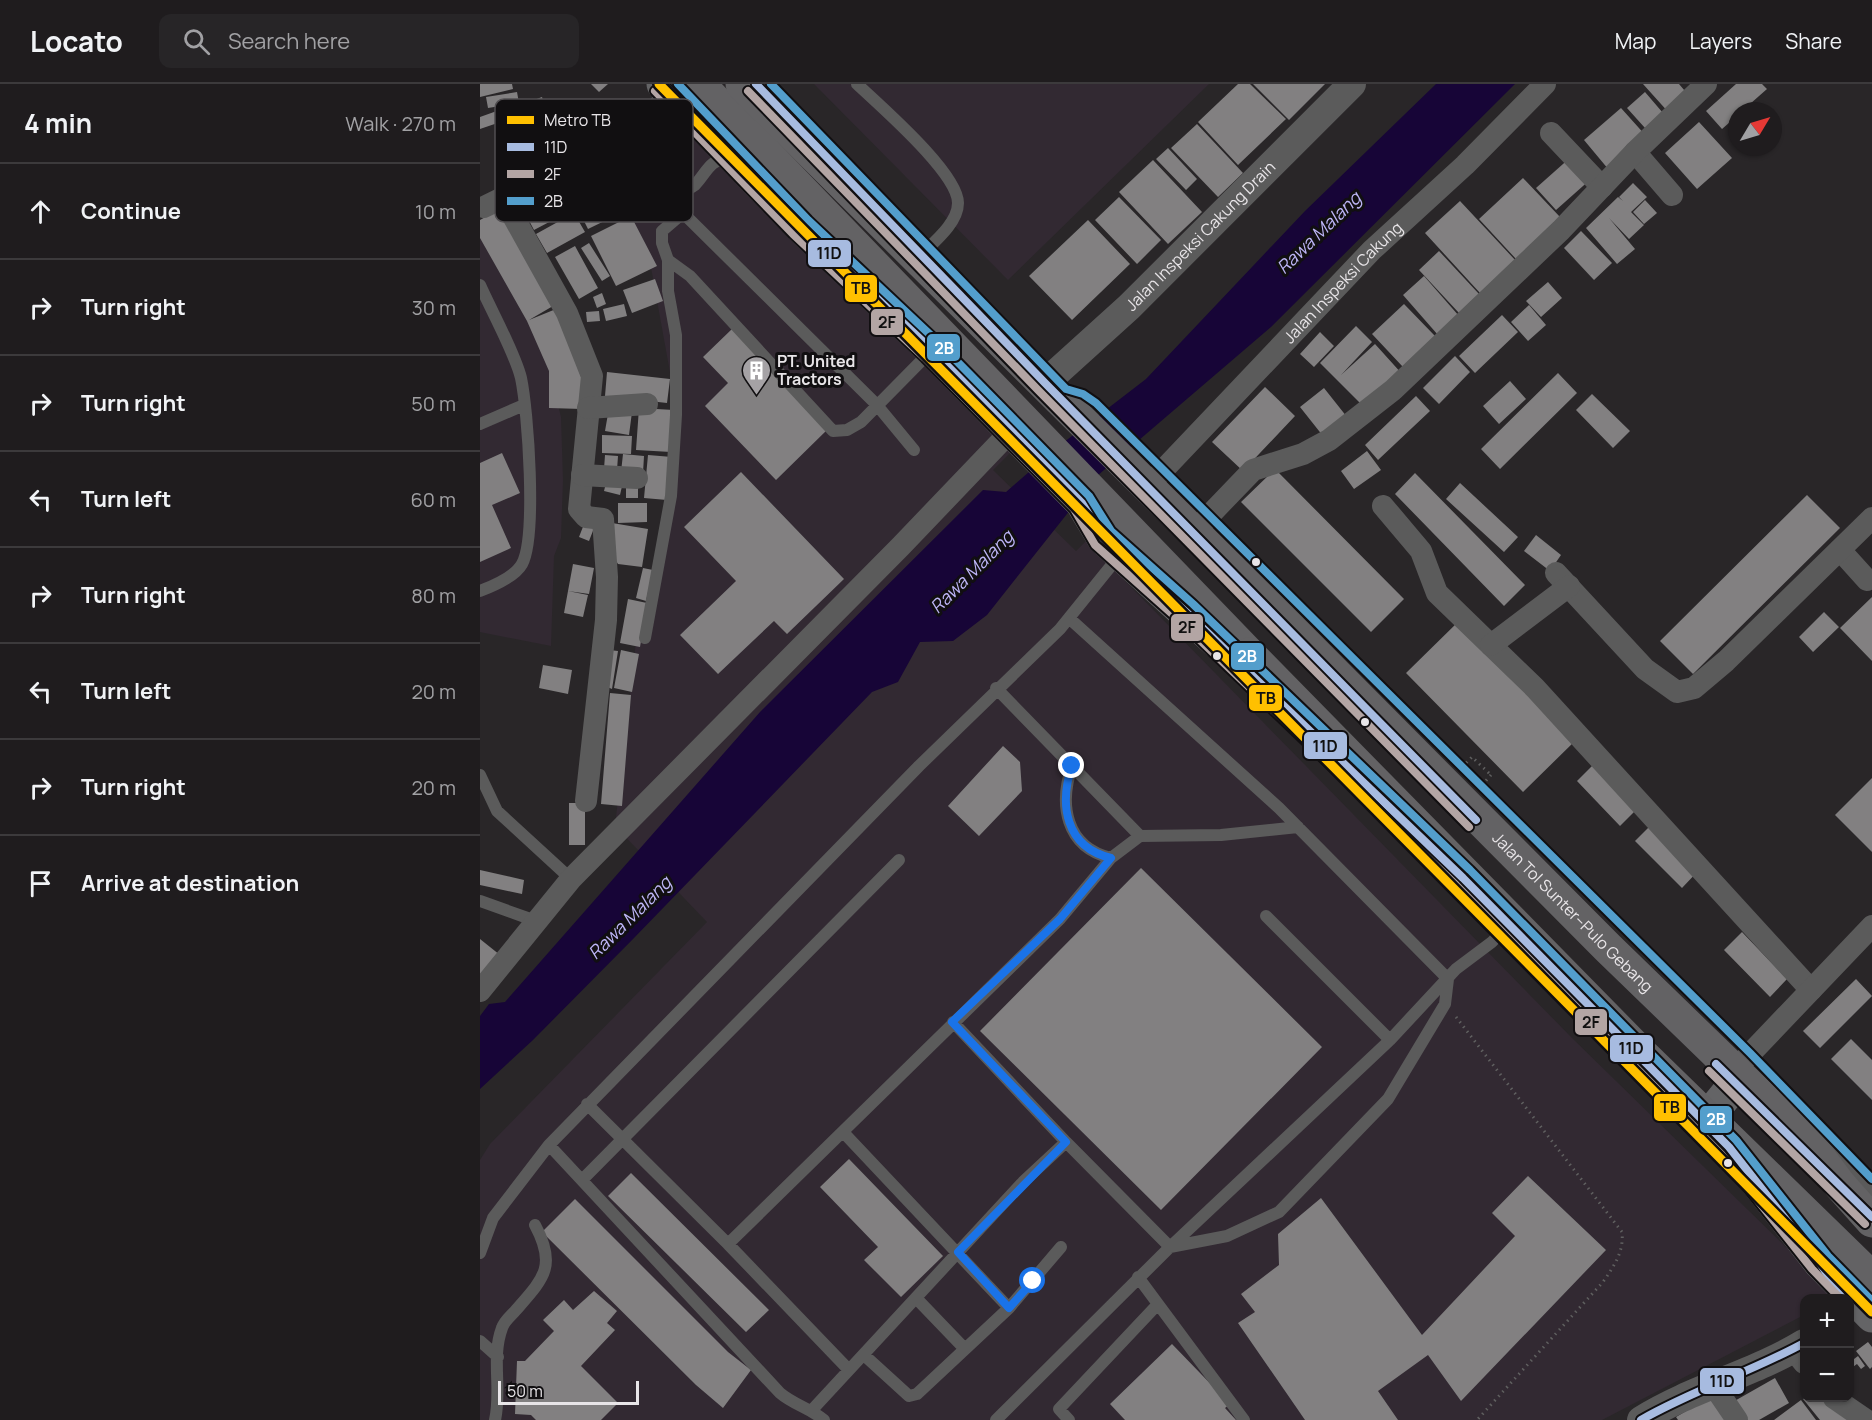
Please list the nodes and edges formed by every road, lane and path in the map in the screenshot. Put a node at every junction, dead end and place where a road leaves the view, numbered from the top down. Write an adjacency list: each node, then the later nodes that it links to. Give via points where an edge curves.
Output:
1 (742, 84): 75 (highway, Jalan Tol Sunter–Pulo Gebang, bridge, via 1608,948)
2 (756, 84): 21 (highway)
3 (857, 84): 21 (lane, via 933,159 954,187 958,204 949,226)
4 (1352, 84): 25 (street, Jalan Inspeksi Cakung Drain, via 1129,307)
5 (1545, 84): 33 (street, Jalan Inspeksi Cakung)
6 (1706, 84): 13 (street)
7 (678, 87): 8 (street); 9 (highway)
8 (667, 99)
9 (690, 99)
10 (693, 102): 46 (highway)
11 (693, 109): 14 (highway)
12 (1551, 133): 16 (street)
13 (1635, 152): 16 (street); 17 (street)
14 (725, 157): 15 (lane, via 703,172); 24 (highway, via 801,227)
15 (693, 186)
16 (1602, 187): 38 (street, via 1393,390 1329,440 1303,454 1253,470)
17 (1672, 195)
18 (507, 222): 29 (street, via 567,313 592,376)
19 (672, 222): 22 (lane, via 662,231)
20 (692, 222): 27 (lane)
21 (921, 255): 25 (highway)
22 (668, 260): 27 (lane, via 690,276 833,431 848,430); 44 (lane, via 668,291 676,335 676,415 671,496)
23 (480, 285): 28 (lane, via 520,376)
24 (926, 355): 27 (lane); 31 (highway)
25 (1068, 402): 33 (highway, bridge)
26 (647, 404): 29 (street)
27 (876, 404): 32 (lane)
28 (524, 405): 30 (lane); 42 (lane, via 530,540 521,566)
29 (588, 408): 34 (street)
30 (480, 424)
31 (1019, 440): 39 (highway, via 1082,503); 57 (street, via 969,475)
32 (914, 450)
33 (1142, 472): 38 (street); 69 (highway)
34 (582, 475): 35 (street); 52 (street, via 579,509 586,517 603,519 607,577 606,620)
35 (637, 478)
36 (1383, 506): 45 (street, via 1421,550 1437,593)
37 (1872, 518): 40 (street)
38 (1202, 523): 69 (street)
39 (1112, 546): 43 (lane); 61 (highway, via 1212,637)
40 (1840, 550): 41 (street); 45 (street, via 1694,688 1677,692 1645,669 1562,580)
41 (1867, 580)
42 (480, 591)
43 (1070, 619): 47 (lane); 53 (lane)
44 (645, 638)
45 (1491, 645): 64 (street, via 1620,778)
46 (1249, 654): 87 (highway, bridge, via 1394,778 1684,1076); 90 (highway, bridge, via 1659,1071)
47 (996, 688): 49 (lane); 70 (lane)
48 (1472, 757): 51 (path)
49 (1072, 766): 54 (lane); 55 (lane, via 1065,788 1065,817 1083,843 1096,854)
50 (480, 775): 57 (lane, via 497,811)
51 (1491, 775)
52 (586, 801)
53 (1298, 827): 54 (lane, via 1221,835); 63 (lane)
54 (1140, 836): 55 (lane)
55 (1111, 858): 67 (lane, via 1060,919)
56 (899, 860): 73 (lane)
57 (571, 879): 60 (street)
58 (480, 900): 60 (lane)
59 (1266, 916): 68 (lane)
60 (536, 921): 65 (street)
61 (1508, 926): 63 (lane); 71 (highway)
62 (1870, 933): 64 (street)
63 (1448, 979): 66 (lane); 68 (lane)
64 (1811, 990): 69 (street)
65 (480, 991)
66 (1445, 1004): 84 (lane, via 1388,1099 1279,1212 1227,1236); 112 (path, via 1622,1232 1623,1244 1603,1282)
67 (952, 1022): 72 (lane); 74 (lane)
68 (1390, 1040): 84 (lane)
69 (1735, 1074): 71 (highway); 78 (street); 80 (highway)
70 (587, 1104): 73 (lane); 76 (lane)
71 (1704, 1122): 88 (highway, via 1729,1147)
72 (843, 1132): 82 (lane); 85 (lane)
73 (622, 1139): 77 (lane); 82 (lane)
74 (1066, 1142): 84 (lane); 85 (lane)
75 (1808, 1142): 79 (highway, Jalan Tol Sunter–Pulo Gebang, bridge); 80 (highway, bridge, via 1839,1184)
76 (549, 1145): 77 (lane); 86 (lane, via 493,1218)
77 (582, 1180): 106 (lane, via 780,1393 793,1404)
78 (1872, 1194)
79 (1872, 1201)
80 (1872, 1219)
81 (535, 1225): 102 (lane, via 543,1240 548,1266 539,1284 502,1326)
82 (728, 1244): 103 (lane)
83 (1061, 1247): 94 (lane)
84 (1170, 1247): 89 (lane)
85 (958, 1252): 92 (lane); 94 (lane)
86 (480, 1253)
87 (1872, 1260)
88 (1820, 1263): 91 (highway); 95 (highway)
89 (1138, 1277): 93 (lane); 109 (lane)
90 (1872, 1278)
91 (1839, 1294)
92 (916, 1298): 99 (lane); 101 (lane)
93 (1158, 1304): 110 (lane, via 1059,1410); 111 (lane)
94 (1009, 1308): 99 (lane)
95 (1872, 1316)
96 (1854, 1319): 97 (highway)
97 (1872, 1324)
98 (480, 1341): 102 (lane)
99 (964, 1348): 101 (lane, via 923,1390 909,1396)
100 (1800, 1352): 104 (street)
101 (864, 1355): 103 (lane)
102 (498, 1357): 107 (lane, via 499,1401)
103 (849, 1370): 106 (lane)
104 (1714, 1386): 113 (street); 114 (street)
105 (1840, 1402): 115 (street)
106 (812, 1410): 108 (lane)
107 (495, 1420)
108 (824, 1420)
109 (996, 1420)
110 (1069, 1420)
111 (1244, 1420)
112 (1477, 1420)
113 (1641, 1420)
114 (1737, 1420)
115 (1866, 1420)

